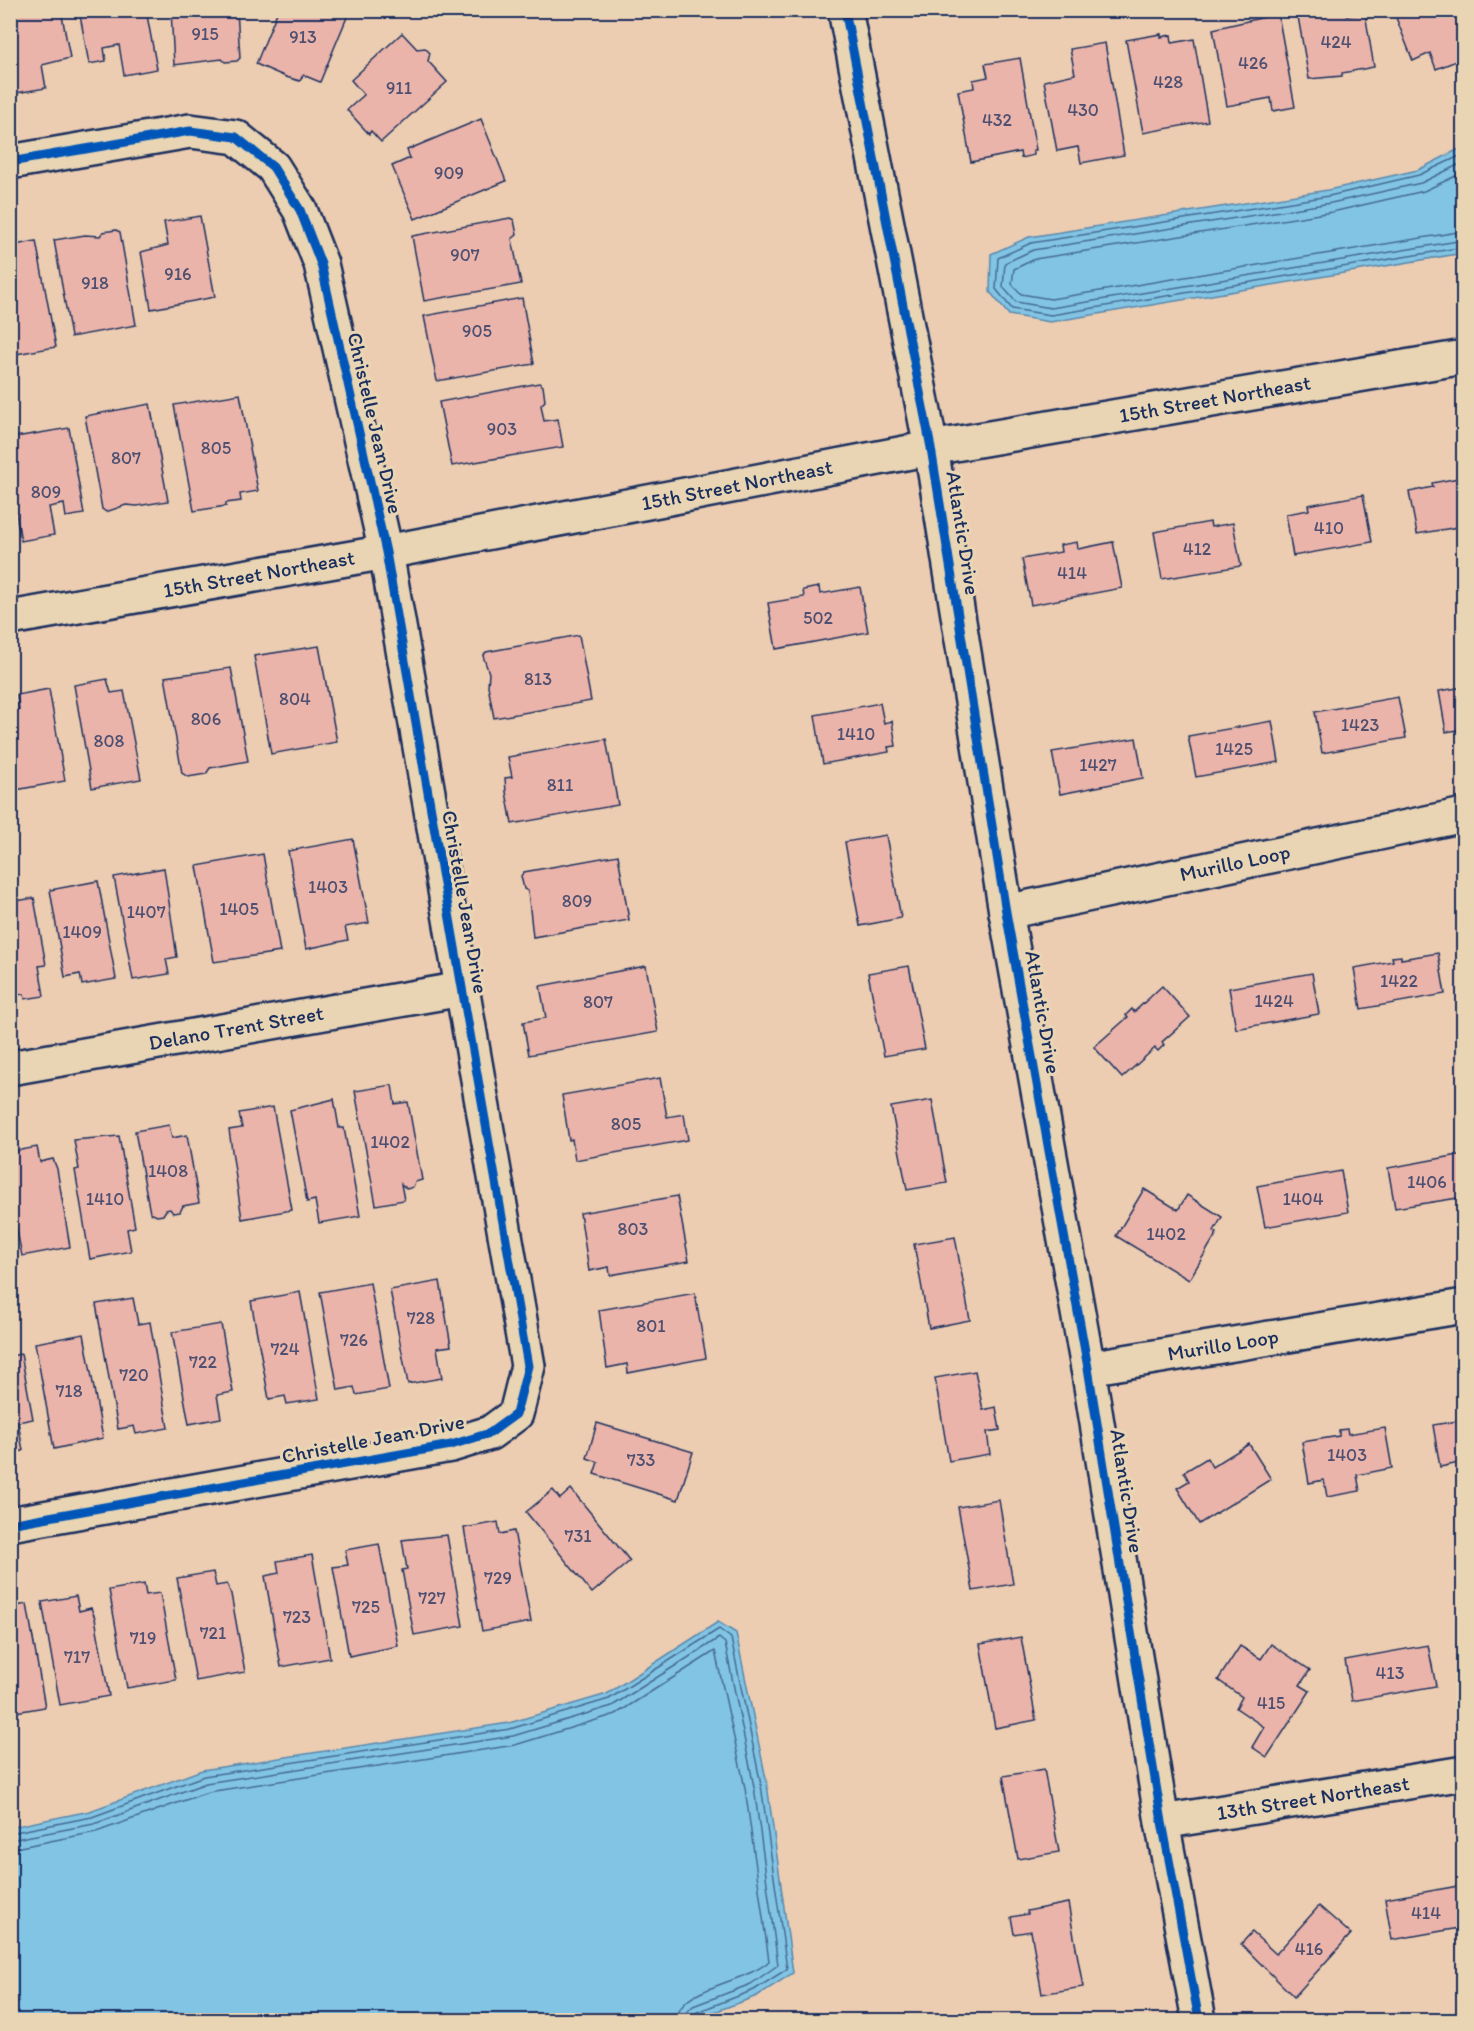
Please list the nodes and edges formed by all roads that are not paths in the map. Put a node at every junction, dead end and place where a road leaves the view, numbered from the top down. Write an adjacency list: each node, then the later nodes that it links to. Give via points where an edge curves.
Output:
1 (845, 10): 4 (street, Atlantic Drive)
2 (10, 162): 5 (street, Christelle Jean Drive, via 190,131 236,137 273,167 300,210 321,264)
3 (1464, 357): 4 (street, 15th Street Northeast)
4 (931, 448): 5 (street, 15th Street Northeast); 8 (street, Atlantic Drive)
5 (386, 552): 6 (street, 15th Street Northeast); 9 (street, Christelle Jean Drive)
6 (10, 618)
7 (1464, 815): 8 (street, Murillo Loop)
8 (1006, 912): 12 (street, Atlantic Drive)
9 (462, 989): 10 (street, Delano Trent Street); 13 (street, Christelle Jean Drive, via 528,1366 516,1414 490,1433 451,1445)
10 (10, 1068)
11 (1464, 1306): 12 (street, Murillo Loop)
12 (1089, 1368): 15 (street, Atlantic Drive)
13 (10, 1524)
14 (1464, 1773): 15 (street, 13th Street Northeast)
15 (1162, 1822): 16 (street, Atlantic Drive)
16 (1199, 2020)

